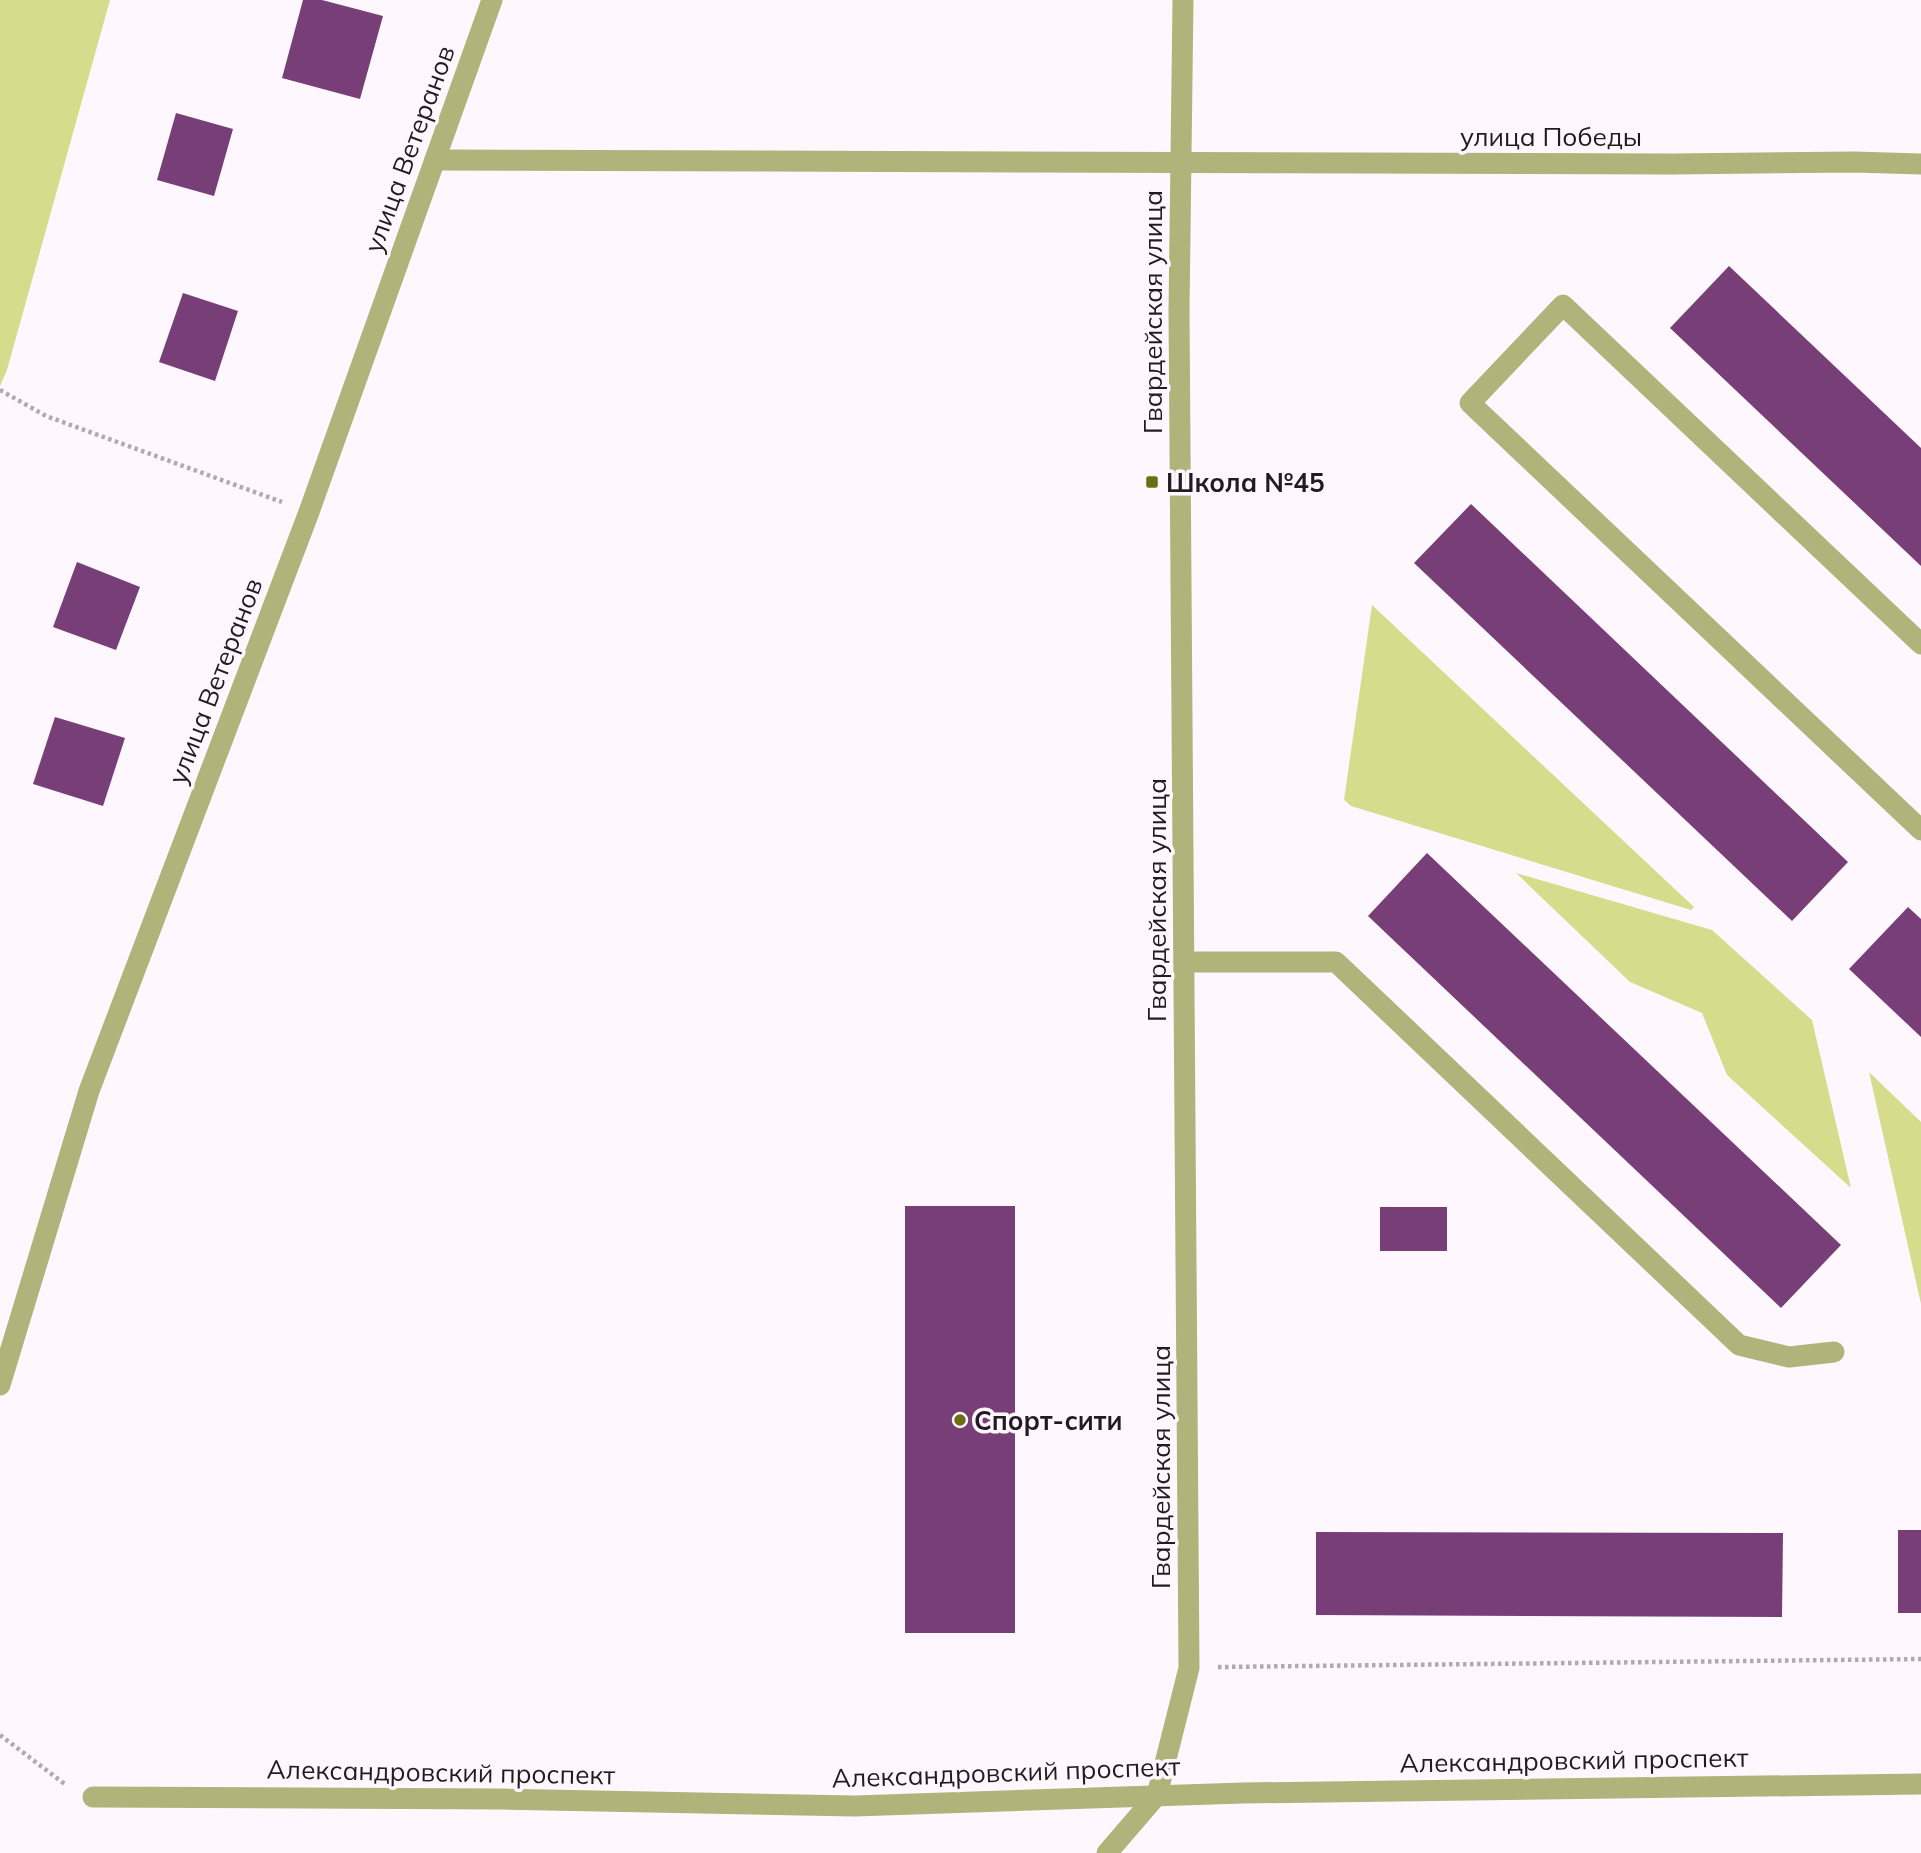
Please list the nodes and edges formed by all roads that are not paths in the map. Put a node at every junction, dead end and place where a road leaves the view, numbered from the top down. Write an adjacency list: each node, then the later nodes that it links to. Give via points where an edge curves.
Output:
1 (492, 0): 3 (street, улица Ветеранов)
2 (1183, 0): 4 (street, Гвардейская улица)
3 (435, 160): 4 (street, улица Победы); 10 (street, улица Ветеранов, via 309,512 89,1091)
4 (1181, 163): 5 (street, улица Победы); 8 (street, Гвардейская улица)
5 (1921, 164)
6 (1921, 644): 7 (street, via 1563,305 1470,403)
7 (1921, 830)
8 (1184, 962): 9 (street, via 1336,962 1739,1345 1789,1357); 12 (street, Гвардейская улица, via 1189,1668)
9 (1834, 1352)
10 (0, 1385)
11 (1921, 1784): 12 (street, Александровский проспект)
12 (1157, 1795): 13 (street, Александровский проспект, via 855,1806); 14 (street)
13 (93, 1797)
14 (1107, 1853)

